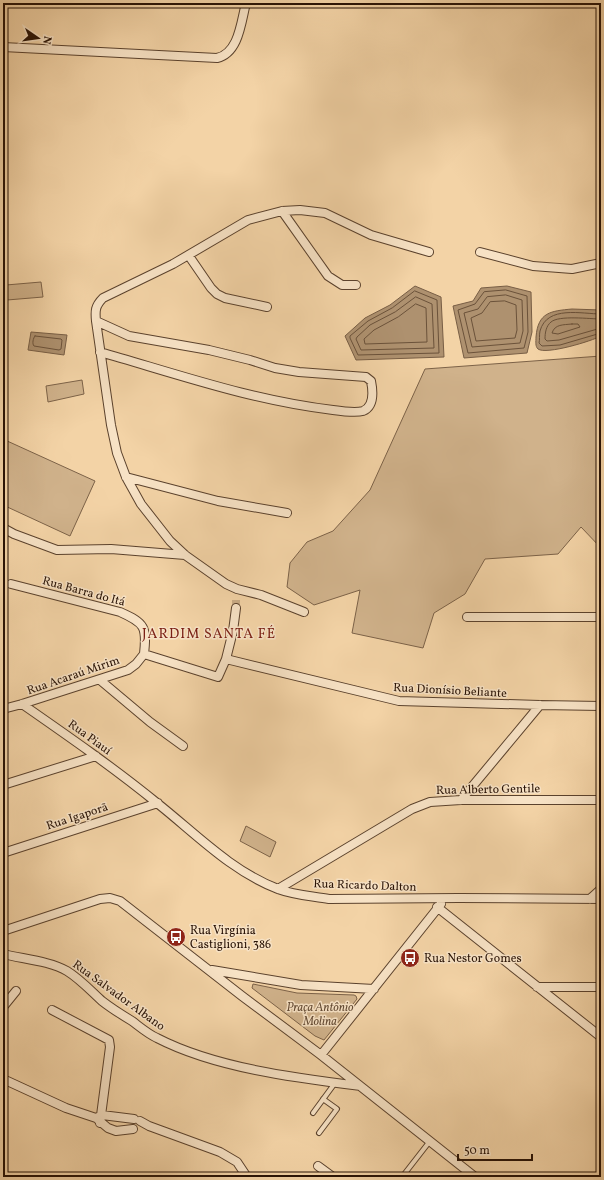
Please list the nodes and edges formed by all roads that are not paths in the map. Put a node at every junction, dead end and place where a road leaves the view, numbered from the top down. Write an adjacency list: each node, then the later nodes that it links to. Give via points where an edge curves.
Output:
1 (246, 3): 2 (street, via 235,45 226,56 217,58)
2 (3, 47)
3 (282, 211): 4 (street, via 324,213 371,235); 6 (street, via 248,220); 8 (street, via 328,276 342,285)
4 (430, 252)
5 (480, 252): 7 (street, via 533,266 572,268)
6 (189, 256): 9 (street, via 217,294); 10 (street, via 103,298 95,310)
7 (601, 263)
8 (356, 285)
9 (266, 307)
10 (96, 321): 11 (street); 11 (street, via 129,336 209,350 275,368 366,377 371,381 373,393 370,405 363,411 309,407 235,391)
11 (100, 352): 12 (street, via 111,425)
12 (126, 477): 13 (street, via 218,501); 15 (street, via 141,504 170,541)
13 (286, 513)
14 (3, 528): 15 (street, via 56,550 111,549)
15 (185, 555): 18 (street, via 236,592 261,594)
16 (11, 584): 21 (street, Rua Barra do Itá, via 120,612 134,618 142,625 146,637)
17 (236, 608): 22 (street)
18 (304, 612)
19 (467, 617): 20 (street)
20 (601, 617)
21 (144, 654): 22 (street, via 218,677); 23 (street, Rua Acaraú Mirim, via 128,670)
22 (226, 659): 25 (street, Rua Dionísio Beliante, via 399,701)
23 (100, 680): 24 (street, Rua Acaraú Mirim); 28 (street)
24 (22, 704): 27 (street); 29 (street, Rua Piauí)
25 (540, 706): 26 (street, Rua Dionísio Beliante); 31 (street)
26 (601, 706)
27 (3, 708)
28 (183, 746)
29 (96, 756): 30 (street); 33 (street, Rua Piauí)
30 (3, 785)
31 (461, 800): 32 (street, Rua Alberto Gentile); 35 (street, Rua Alberto Gentile, via 430,802 412,809)
32 (601, 800)
33 (158, 803): 34 (street, Rua Igaporã); 35 (street, Rua Ricardo Dalton, via 238,868)
34 (3, 853)
35 (278, 889): 37 (street, Rua Ricardo Dalton, via 329,899)
36 (601, 889): 38 (street)
37 (445, 898): 38 (street, Rua Ricardo Dalton); 40 (street)
38 (590, 899): 39 (street, Rua Ricardo Dalton)
39 (601, 899)
40 (437, 907): 44 (street); 46 (street)
41 (3, 931): 43 (street, via 110,898 120,901)
42 (3, 954): 53 (street, Rua Salvador Albano, via 66,970 103,1002 155,1037 178,1049 217,1061)
43 (210, 970): 46 (street, via 301,985); 51 (street)
44 (537, 987): 45 (street); 50 (street)
45 (601, 987)
46 (374, 989): 51 (street)
47 (16, 991): 48 (street)
48 (3, 1007)
49 (52, 1010): 57 (street, via 109,1040)
50 (601, 1037)
51 (321, 1055): 54 (street)
52 (3, 1079): 57 (street, via 66,1108)
53 (335, 1083): 54 (street, Rua Salvador Albano); 55 (lane)
54 (361, 1086): 60 (street)
55 (323, 1099): 56 (lane); 59 (lane, via 337,1109)
56 (313, 1113)
57 (100, 1119): 58 (street); 58 (street, via 108,1128 116,1131)
58 (136, 1125): 62 (street, via 149,1126 220,1152 237,1162)
59 (319, 1133)
60 (430, 1142): 64 (lane); 65 (street)
61 (318, 1166): 63 (street)
62 (247, 1177)
63 (333, 1177)
64 (402, 1177)
65 (475, 1177)

